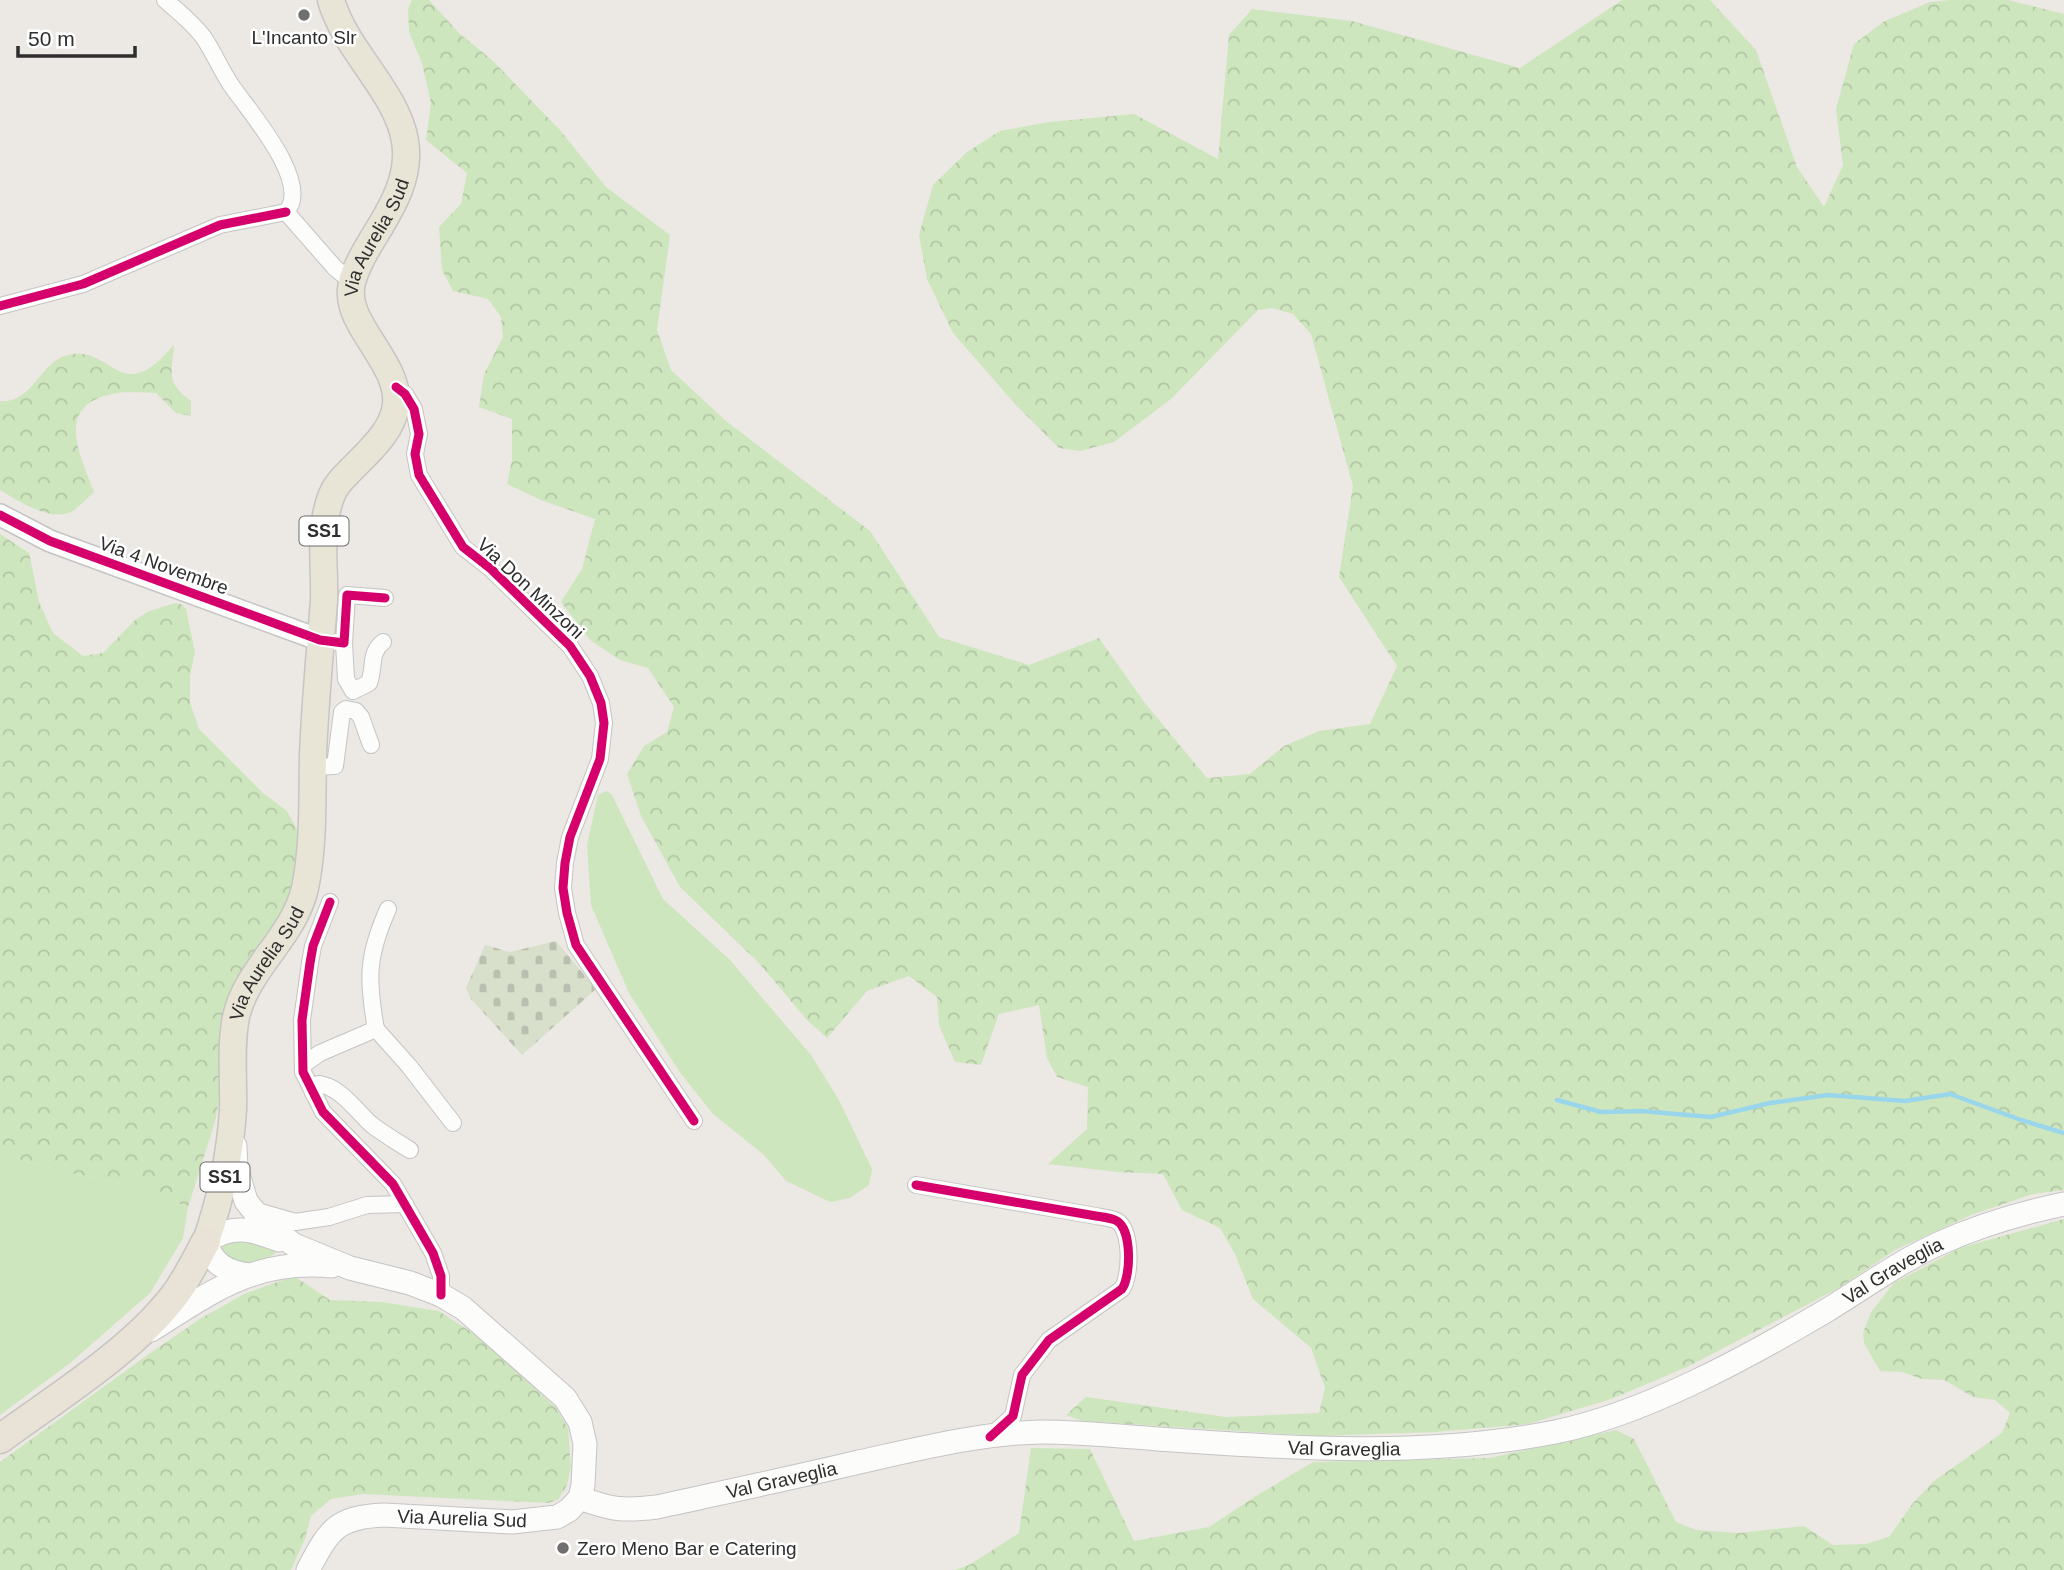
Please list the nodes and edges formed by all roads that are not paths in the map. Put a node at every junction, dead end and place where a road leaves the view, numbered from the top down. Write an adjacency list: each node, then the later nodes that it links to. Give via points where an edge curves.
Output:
1 (166, 0): 3 (street, via 202,37 280,155 292,201)
2 (331, 0): 4 (main road, Via Aurelia Sud, via 348,41 390,105 405,140 401,188)
3 (286, 212): 4 (street); 5 (street, via 220,225 83,284)
4 (352, 282): 6 (main road, Via Aurelia Sud, via 355,310)
5 (0, 306)
6 (396, 387): 7 (main road, Via Aurelia Sud / SS1, via 392,421); 7 (street, Via Don Minzoni, via 414,409 419,434)
7 (400, 440): 10 (main road, Via Aurelia Sud / SS1, via 365,456 336,486 329,501 324,525 324,600); 20 (street, Via Don Minzoni, via 415,454 419,475 463,547 570,646 590,676 601,704 603,742 570,837 563,888 567,913 576,946)
8 (0, 515): 10 (street, Via 4 Novembre, via 50,541)
9 (384, 598): 10 (street, via 346,595)
10 (332, 641): 11 (street, via 353,691 369,683 372,658); 13 (main road, Via Aurelia Sud / SS1)
11 (383, 642)
12 (372, 745): 13 (street, via 361,717 346,709 335,766)
13 (313, 767): 19 (main road, Via Aurelia Sud / SS1, via 304,891 289,929 246,992 236,1016)
14 (330, 902): 17 (street, via 310,963 302,1020)
15 (387, 909): 16 (street, via 371,952 370,996)
16 (376, 1029): 17 (street); 21 (street)
17 (303, 1065): 18 (street)
18 (313, 1093): 22 (street, via 319,1084 325,1085); 24 (street, via 323,1112 393,1184)
19 (233, 1111): 26 (main road, Via Aurelia Sud / SS1, via 236,1167); 27 (main road, SS1, via 223,1185)
20 (694, 1121)
21 (453, 1123)
22 (410, 1150)
23 (916, 1185): 33 (street, via 1096,1216 1123,1227 1129,1263 1122,1289 1049,1340 1022,1375 1013,1416)
24 (405, 1204): 26 (street, via 367,1205 295,1222); 31 (street, via 433,1253 441,1276)
25 (2064, 1204): 33 (main road, Val Graveglia, via 2013,1216 1935,1245 1709,1374 1600,1420 1556,1432 1439,1447 1368,1449 1086,1433)
26 (252, 1209): 28 (main road, Via Aurelia Sud / SS1)
27 (206, 1241): 28 (main road, SS1, via 237,1229); 30 (main road, via 212,1258 221,1266); 32 (highway, via 174,1297)
28 (294, 1245): 29 (main road, Via Aurelia Sud / SS1)
29 (350, 1268): 30 (main road, SS1, via 298,1266); 31 (main road, Via Aurelia Sud / SS1)
30 (249, 1275): 32 (main road, via 212,1290)
31 (441, 1295): 35 (main road, Via Aurelia Sud / SS1, via 489,1329 574,1410 585,1444)
32 (114, 1355): 34 (highway)
33 (990, 1437): 35 (main road, Val Graveglia, via 910,1450 657,1507 608,1508)
34 (0, 1438)
35 (580, 1498): 36 (main road, Via Aurelia Sud, via 557,1517 531,1521 384,1515 348,1519 323,1540)
36 (308, 1570)

